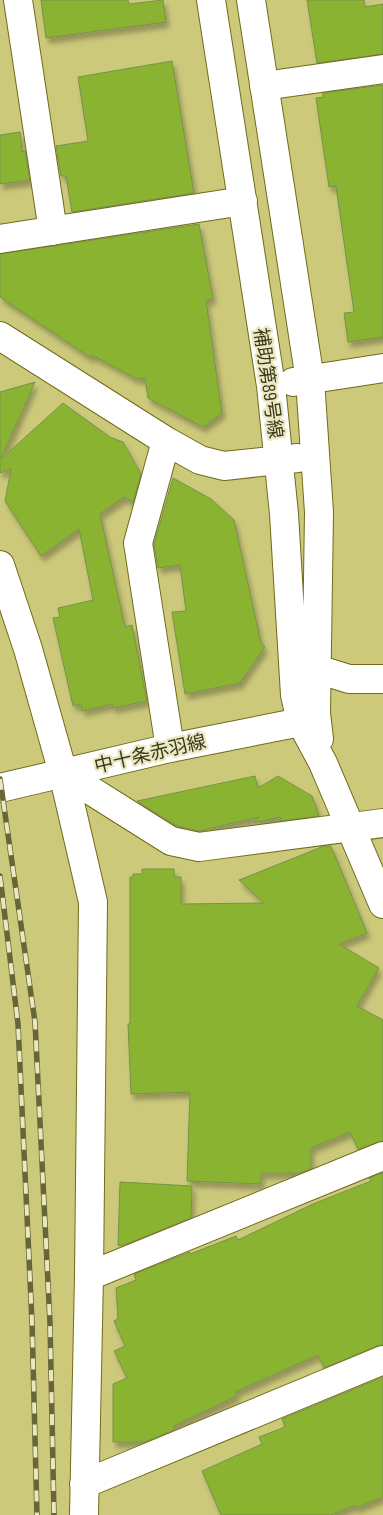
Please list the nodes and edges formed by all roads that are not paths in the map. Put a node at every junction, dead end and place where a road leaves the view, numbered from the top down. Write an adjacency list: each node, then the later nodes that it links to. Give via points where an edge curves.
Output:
1 (18, 0): 7 (street)
2 (211, 0): 6 (street, 補助第89号線)
3 (251, 0): 5 (street, 補助第89号線)
4 (383, 69): 5 (street)
5 (264, 86): 11 (street, 補助第89号線)
6 (243, 201): 7 (street); 12 (street, 補助第89号線)
7 (53, 231): 8 (street)
8 (0, 239)
9 (0, 336): 13 (street)
10 (383, 368): 11 (street)
11 (310, 380): 12 (street); 14 (street, 補助第89号線)
12 (271, 386): 15 (street, 補助第89号線)
13 (166, 441): 15 (street, via 200,460 224,466); 20 (street, via 138,543)
14 (317, 456): 15 (street); 17 (street, 補助第89号線)
15 (279, 459): 19 (street, 補助第89号線, via 295,694)
16 (0, 565): 22 (street)
17 (317, 669): 18 (street, via 349,679); 21 (street, 補助第89号線, via 316,713)
18 (383, 680)
19 (301, 722): 20 (street, 中十条赤羽線); 21 (street, 補助第89号線)
20 (170, 748): 22 (street, 中十条赤羽線)
21 (323, 763): 25 (street, 補助第89号線)
22 (63, 773): 23 (street, 中十条赤羽線); 25 (street, via 171,842 199,847); 28 (street, via 93,902)
23 (0, 788)
24 (383, 823): 25 (street)
25 (350, 827): 26 (street, 補助第89号線)
26 (383, 904)
27 (383, 1156): 28 (street)
28 (89, 1276): 30 (street)
29 (383, 1360): 30 (street)
30 (84, 1484): 31 (street)
31 (84, 1515)

